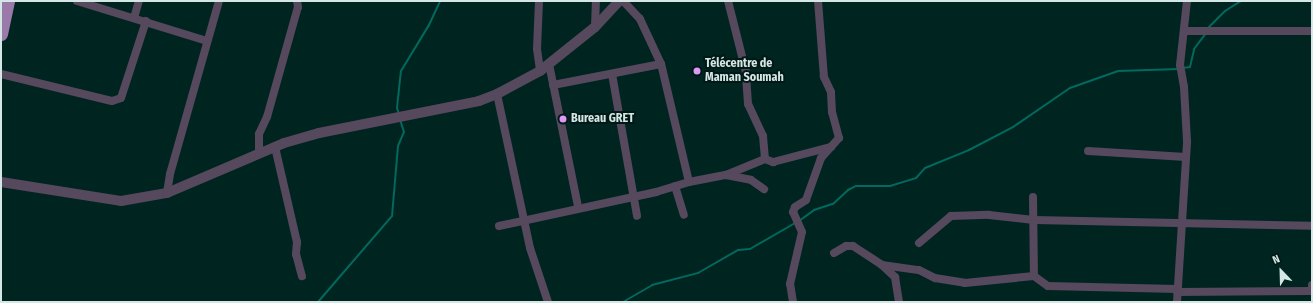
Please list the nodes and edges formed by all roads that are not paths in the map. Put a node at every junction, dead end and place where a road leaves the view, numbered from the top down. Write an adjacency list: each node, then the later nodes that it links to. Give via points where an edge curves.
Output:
1 (8, 1): 18 (highway)
2 (77, 1): 13 (street)
3 (138, 1): 13 (street)
4 (220, 1): 19 (street)
5 (297, 1): 30 (street, via 298,7 267,117 259,134)
6 (539, 1): 22 (street, via 536,49)
7 (596, 1): 15 (street)
8 (619, 1): 15 (street)
9 (623, 1): 21 (street, via 640,19)
10 (728, 1): 32 (street, via 746,72 748,104 763,136)
11 (818, 1): 28 (street, via 824,77 831,92 832,112 839,138)
12 (1187, 1): 16 (street)
13 (134, 18): 14 (street)
14 (146, 21): 19 (street); 23 (street, via 121,98 112,101)
15 (595, 27): 20 (street)
16 (1185, 31): 17 (street); 31 (street, via 1181,69)
17 (1312, 31)
18 (1, 34)
19 (207, 41): 38 (street)
20 (549, 64): 22 (street); 25 (street)
21 (661, 64): 24 (street); 35 (street)
22 (540, 70): 26 (street)
23 (1, 74)
24 (612, 74): 25 (street); 39 (street)
25 (553, 85): 41 (street)
26 (497, 94): 27 (street, via 479,101 319,133); 45 (street)
27 (275, 146): 30 (street); 52 (street, via 297,242 296,254)
28 (832, 146): 32 (street, via 774,162); 58 (street, via 822,158 806,200 795,207 793,212 802,232 790,284)
29 (1088, 151): 31 (street)
30 (258, 153): 38 (street)
31 (1186, 157): 46 (street)
32 (765, 159): 33 (street)
33 (726, 175): 35 (street); 37 (street, via 751,180)
34 (1, 182): 38 (street, via 121,201)
35 (689, 182): 36 (street)
36 (675, 186): 39 (street); 42 (street)
37 (764, 189)
38 (167, 194)
39 (634, 197): 41 (street); 43 (street)
40 (1033, 197): 44 (street)
41 (578, 207): 45 (street)
42 (684, 215)
43 (637, 216)
44 (1034, 220): 46 (street); 49 (street, via 989,215 951,216); 53 (street)
45 (524, 221): 47 (street); 57 (street)
46 (1180, 222): 48 (street); 55 (street)
47 (499, 226)
48 (1312, 226)
49 (919, 243)
50 (834, 253): 51 (street, via 846,246 853,246)
51 (882, 265): 53 (street, via 919,270 935,278 965,283); 59 (street, via 895,277)
52 (302, 276)
53 (1034, 276): 55 (street, via 1048,286)
54 (1312, 285): 56 (street)
55 (1177, 290): 56 (street); 60 (street)
56 (1312, 291)
57 (548, 302)
58 (793, 302)
59 (899, 302)
60 (1177, 302)

